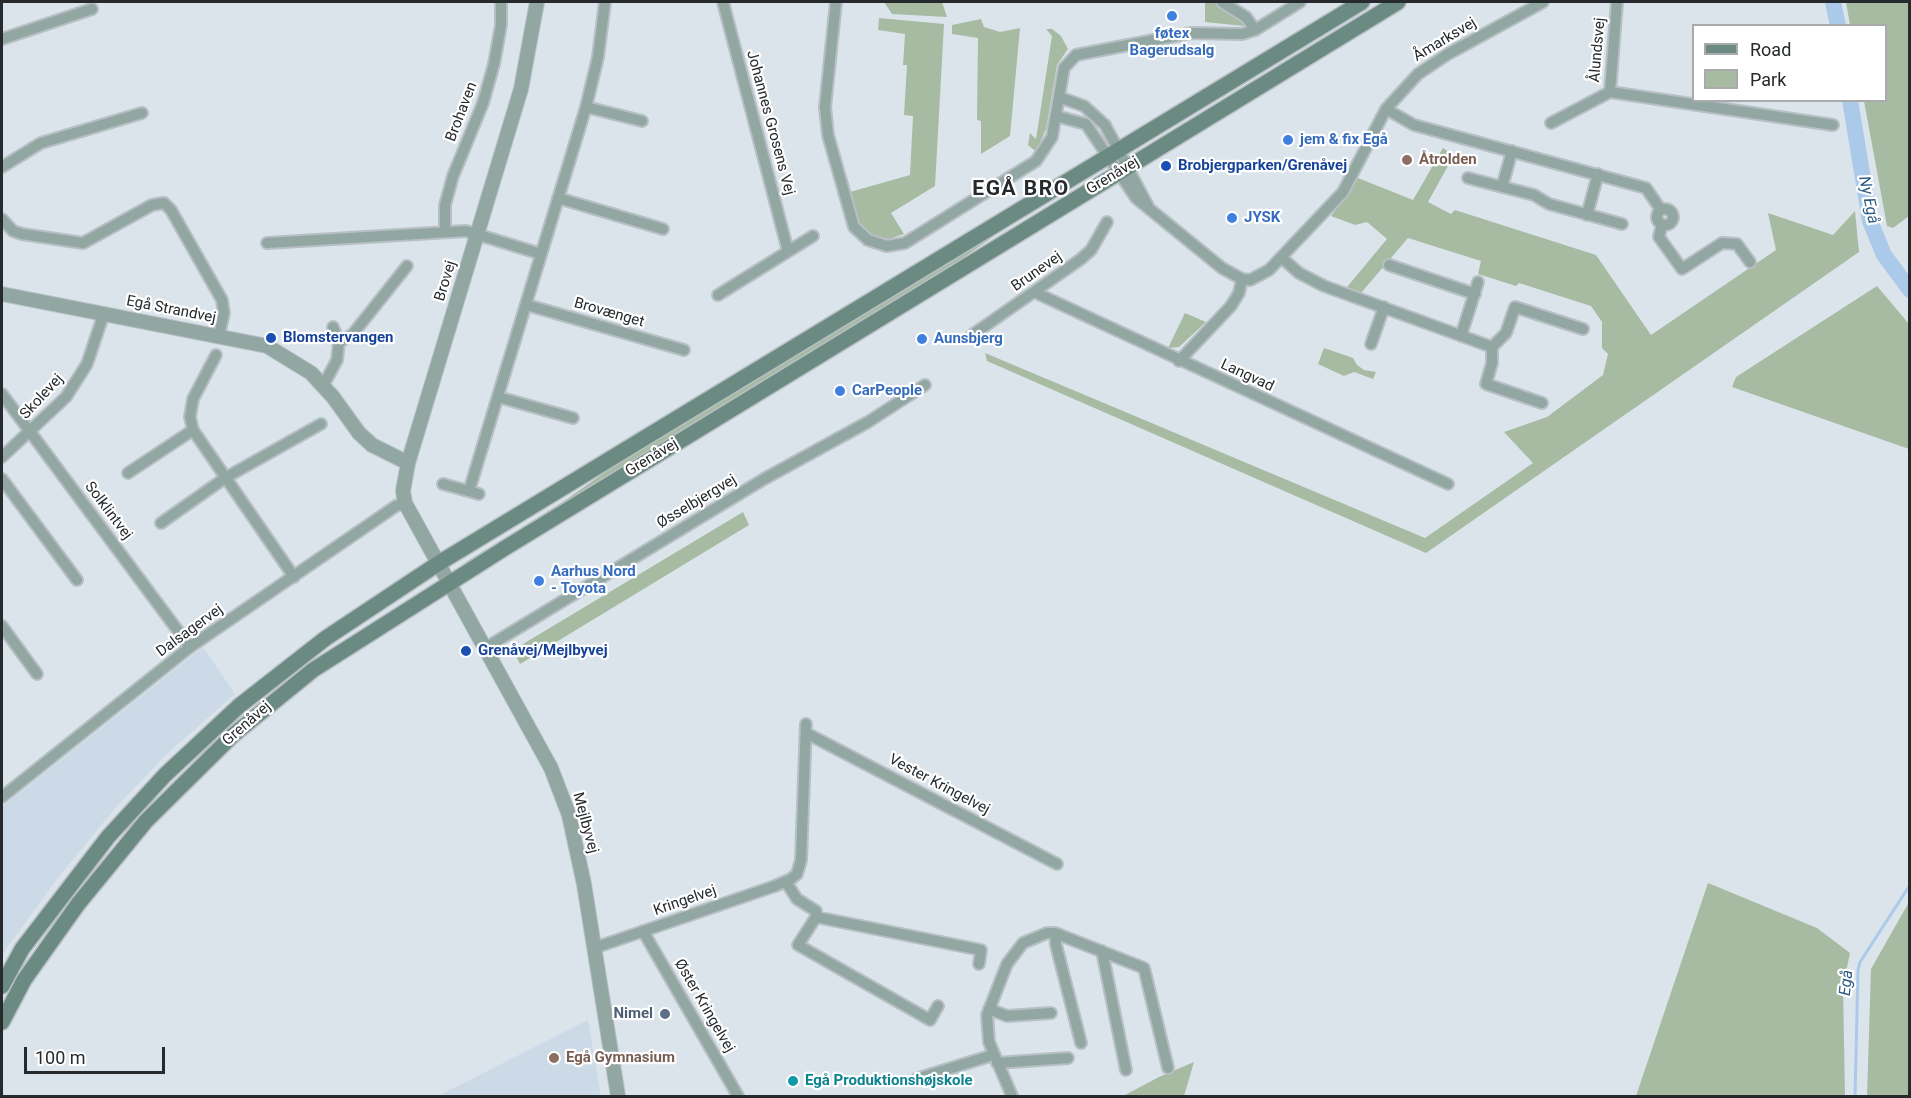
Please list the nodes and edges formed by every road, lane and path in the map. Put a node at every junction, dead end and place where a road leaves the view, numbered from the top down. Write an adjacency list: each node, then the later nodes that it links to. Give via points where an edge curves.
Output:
1 (501, 2): 37 (street, Brohaven, via 494,64 444,205)
2 (537, 2): 38 (street, Brovej, via 524,78)
3 (605, 2): 17 (street)
4 (723, 2): 41 (street, Johannes Grosens Vej)
5 (836, 2): 20 (street, via 825,120 850,219 868,240 886,246 905,243 1024,171 1046,149)
6 (1222, 2): 13 (street, via 1246,17)
7 (1300, 2): 13 (street)
8 (1362, 2): 25 (main road, Grenåvej)
9 (1398, 2): 27 (main road, Grenåvej)
10 (1543, 2): 18 (street, Åmarksvej, via 1418,74)
11 (1617, 2): 15 (street, Ålundsvej)
12 (92, 9): 14 (street)
13 (1255, 30): 16 (street, via 1242,34 1191,33 1076,55 1064,68)
14 (2, 39)
15 (1610, 92): 22 (street); 23 (street, Ålundsvej)
16 (1059, 98): 20 (street); 25 (street, via 1096,115)
17 (586, 107): 21 (street); 31 (street)
18 (1386, 109): 24 (street, via 1414,125); 43 (street, Åmarksvej, via 1343,192)
19 (142, 113): 26 (street, via 126,113 40,144)
20 (1056, 116): 25 (street, via 1086,124)
21 (642, 121)
22 (1551, 123)
23 (1833, 125)
24 (1512, 152): 28 (street); 30 (street)
25 (1113, 153): 27 (street); 85 (main road, Grenåvej)
26 (2, 167)
27 (1123, 170): 47 (street, via 1149,207 1172,230); 88 (main road, Grenåvej)
28 (1598, 174): 32 (street); 44 (street, via 1646,189 1661,210 1657,216 1662,224 1659,237 1678,267 1690,265 1722,243 1737,244)
29 (1468, 178): 30 (street)
30 (1503, 187): 32 (street)
31 (558, 198): 36 (street); 42 (street)
32 (1587, 215): 35 (street)
33 (2, 219): 58 (street, via 22,234 83,243 152,205 164,204 222,300 224,313)
34 (1107, 222): 49 (street, Brunevej, via 1091,250)
35 (1622, 224)
36 (663, 229)
37 (445, 231): 38 (street); 40 (street)
38 (477, 234): 42 (street); 77 (street, Brovej)
39 (813, 236): 41 (street)
40 (267, 243)
41 (788, 251): 51 (street)
42 (541, 254): 53 (street)
43 (1281, 257): 47 (street, Åmarksvej, via 1258,278); 54 (street, via 1311,280)
44 (1750, 262)
45 (1389, 265): 52 (street)
46 (407, 266): 61 (street, via 352,335)
47 (1242, 279): 66 (street, via 1232,306)
48 (1478, 282): 52 (street)
49 (1034, 292): 59 (street, Brunevej); 66 (street, Langvad)
50 (2, 294): 55 (street, Egå Strandvej)
51 (718, 294)
52 (1475, 294): 60 (street)
53 (526, 305): 64 (street, Brovænget); 70 (street)
54 (1383, 307): 60 (street); 62 (street)
55 (104, 313): 58 (street, Egå Strandvej); 75 (street, Skolevej, via 93,349 77,381)
56 (333, 327): 61 (street)
57 (1583, 329): 63 (street, via 1515,307 1506,333)
58 (219, 335): 68 (street, Egå Strandvej, via 267,346)
59 (972, 335)
60 (1461, 336): 63 (street)
61 (339, 342): 68 (street, via 338,360)
62 (1371, 344)
63 (1492, 347): 71 (street, via 1486,384)
64 (684, 350)
65 (216, 355): 74 (street, via 193,399)
66 (1179, 361): 82 (street, Langvad)
67 (925, 385): 91 (street, Øsselbjergvej, via 868,423 764,479)
68 (323, 386): 77 (street, Egå Strandvej, via 372,445)
69 (2, 394): 75 (street, Solklintvej)
70 (498, 397): 72 (street); 81 (street, via 474,492)
71 (1542, 403)
72 (573, 418)
73 (321, 424): 80 (street)
74 (193, 430): 78 (street); 80 (street)
75 (30, 432): 76 (street, Skolevej); 90 (street, Solklintvej)
76 (2, 457)
77 (408, 463): 83 (street, Brovej)
78 (128, 473)
79 (2, 478): 87 (street)
80 (225, 478): 84 (street); 86 (street)
81 (443, 484)
82 (1448, 484)
83 (405, 503): 85 (street); 86 (street, Dalsagervej)
84 (161, 523)
85 (439, 563): 88 (street, Mejlbyvej); 102 (main road, Grenåvej, via 326,638 239,706 165,775 101,846 22,949)
86 (294, 577): 90 (street, Dalsagervej)
87 (77, 580)
88 (450, 582): 91 (street, Mejlbyvej); 106 (main road, Grenåvej, via 313,670 256,715 183,782 78,904 24,980)
89 (2, 626): 92 (street)
90 (190, 647): 93 (street, Dalsagervej)
91 (487, 647): 99 (street, Mejlbyvej, via 551,768 569,815)
92 (37, 674)
93 (2, 797)
94 (1057, 864): 95 (street, Vester Kringelvej, via 806,728 801,860 796,874)
95 (786, 882): 96 (street, via 797,899 816,911); 97 (street, Kringelvej)
96 (816, 917): 101 (street, via 981,950); 103 (street, via 798,945 930,1020)
97 (643, 931): 99 (street, Kringelvej); 114 (street, Øster Kringelvej)
98 (1055, 933): 100 (street); 104 (street, via 1038,934 1023,943 1007,964); 107 (street)
99 (594, 948): 113 (street, Mejlbyvej)
100 (1102, 951): 110 (street, via 1144,968 1165,1070); 111 (street)
101 (979, 964)
102 (2, 986)
103 (938, 1006)
104 (989, 1009): 105 (street, via 1007,1016); 109 (street, via 987,1029)
105 (1051, 1013)
106 (2, 1022)
107 (1080, 1043)
108 (1068, 1058): 109 (street)
109 (995, 1059): 112 (street); 115 (street)
110 (1180, 1064)
111 (1126, 1070)
112 (916, 1079)
113 (618, 1096)
114 (738, 1096)
115 (1012, 1096)

